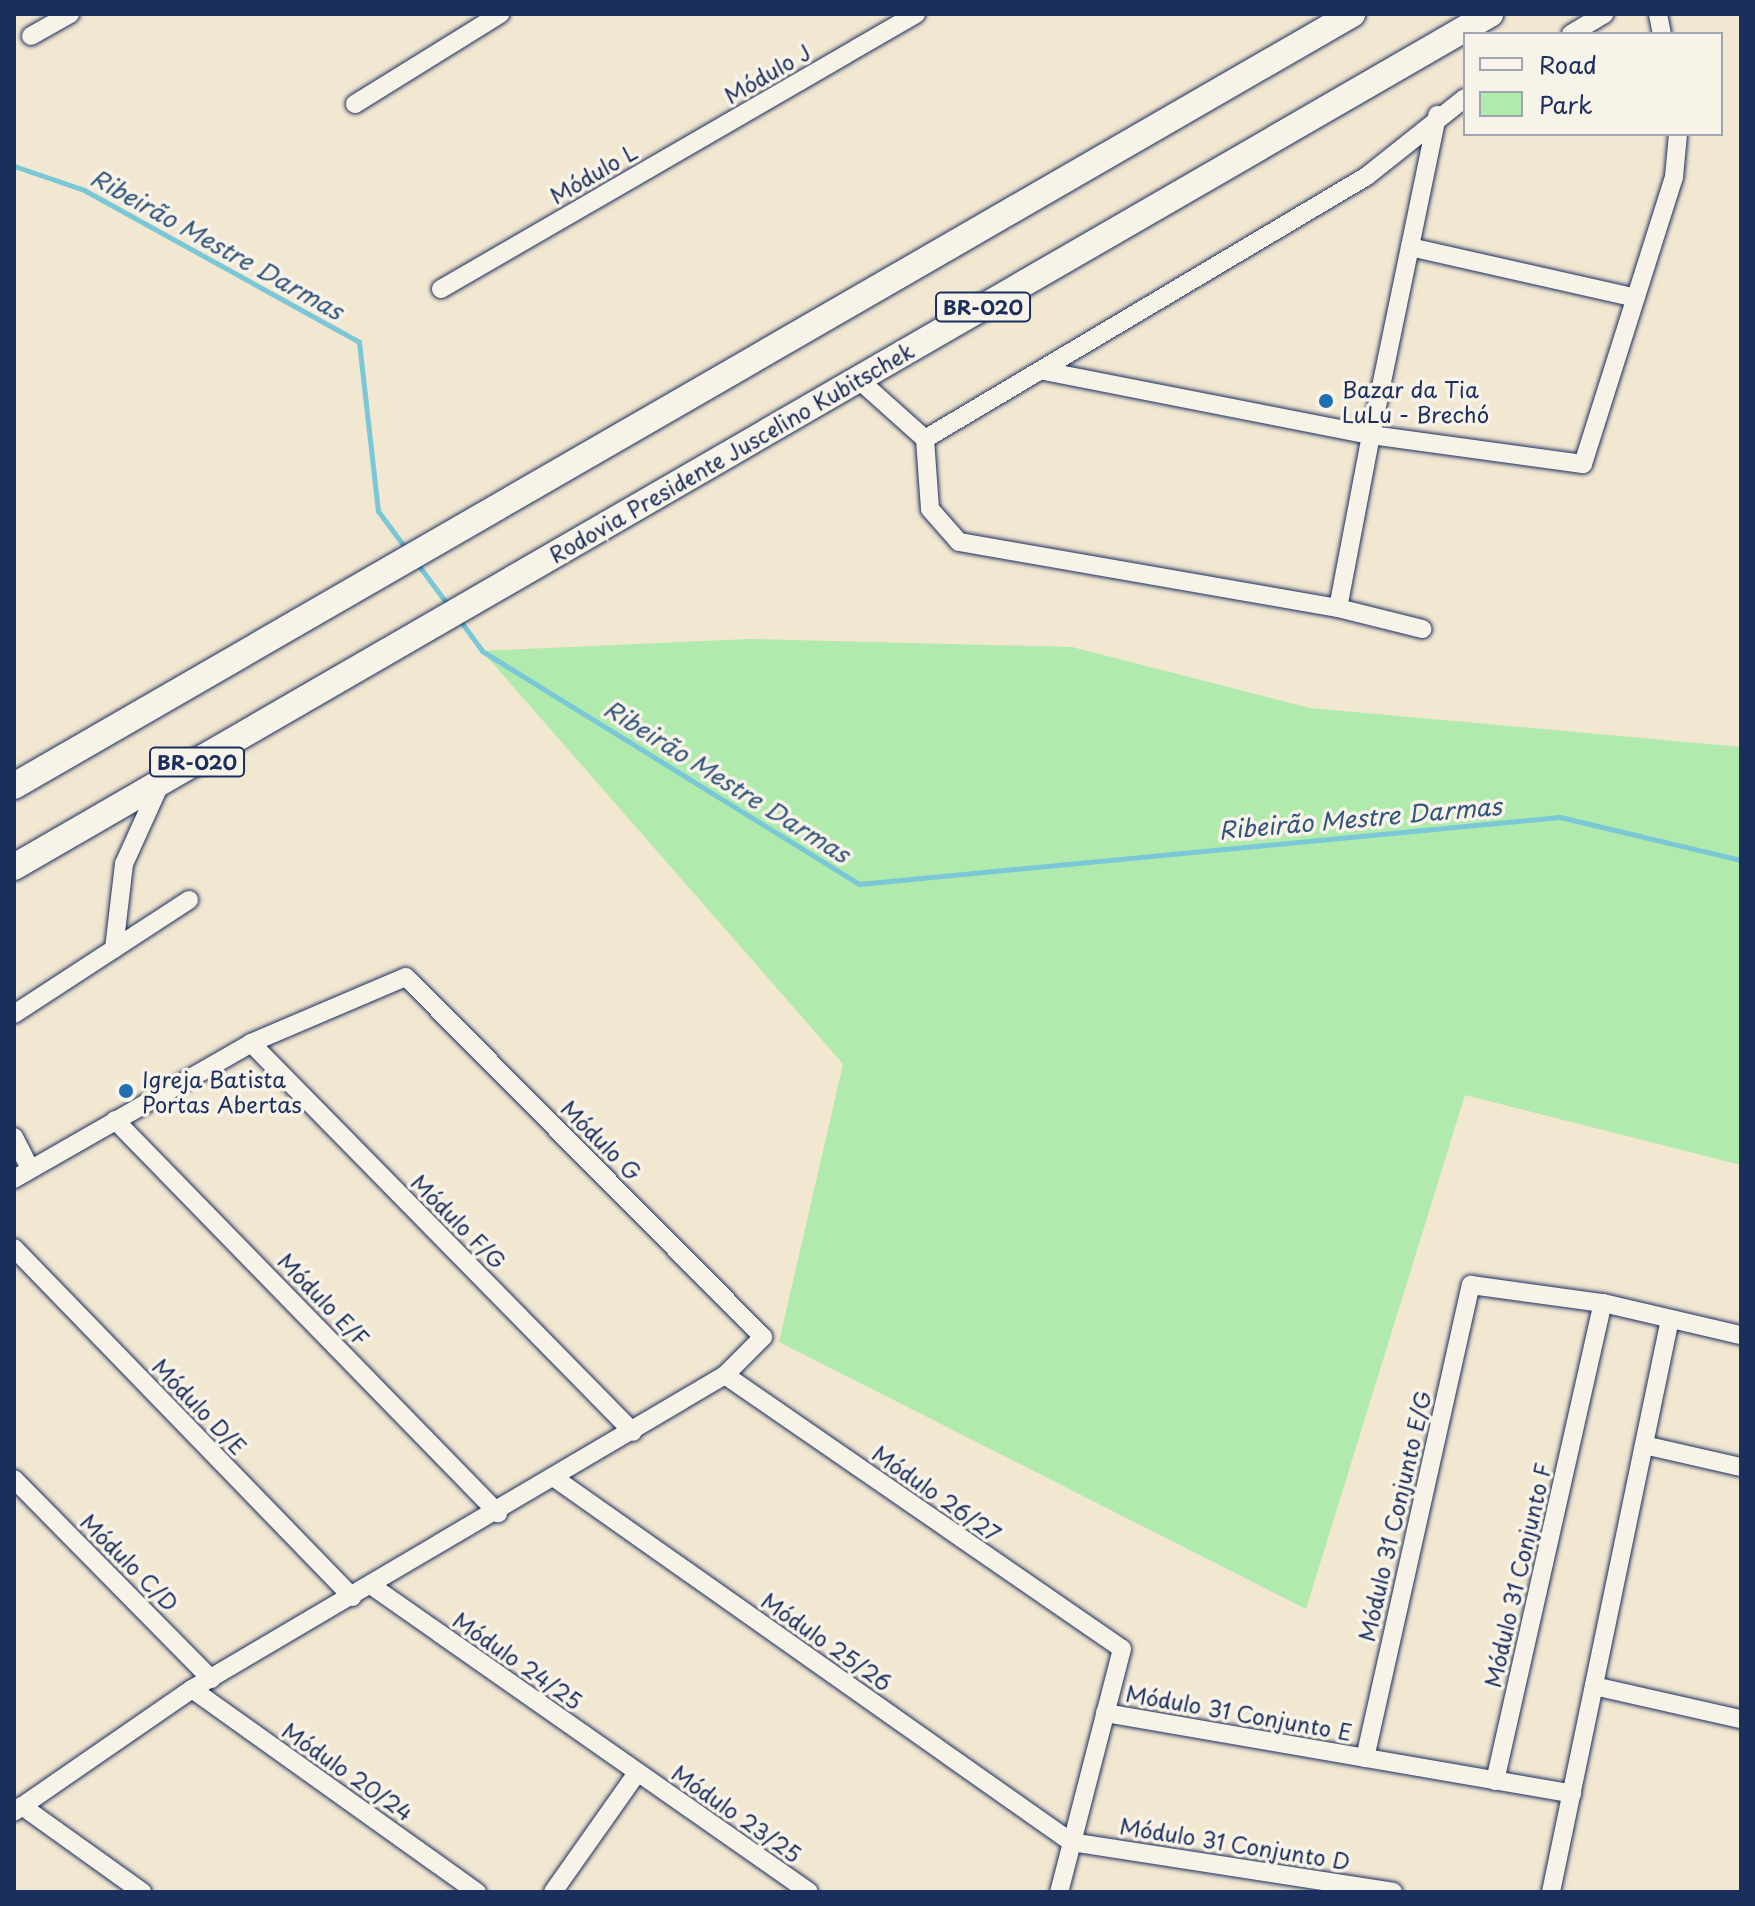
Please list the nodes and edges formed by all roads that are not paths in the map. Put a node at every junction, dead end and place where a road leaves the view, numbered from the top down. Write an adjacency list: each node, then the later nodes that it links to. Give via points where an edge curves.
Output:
1 (70, 14): 8 (street)
2 (500, 14): 10 (street)
3 (915, 14): 12 (street, Módulo J)
4 (1352, 14): 24 (highway, BR-020)
5 (1490, 14): 18 (highway, Rodovia Presidente Juscelino Kubitschek / BR-020)
6 (1604, 14): 7 (street)
7 (1574, 32)
8 (31, 36)
9 (1463, 99): 11 (street)
10 (355, 104)
11 (1437, 115): 14 (street); 17 (street, via 1367,176)
12 (726, 125): 15 (street, Módulo L)
13 (1678, 136): 16 (street, via 1674,177)
14 (1410, 247): 16 (street); 19 (street)
15 (441, 289)
16 (1631, 297): 19 (street, via 1583,464)
17 (1044, 371): 19 (street); 20 (street)
18 (858, 379): 20 (street); 23 (highway, Rodovia Presidente Juscelino Kubitschek / BR-020)
19 (1371, 435): 21 (street)
20 (925, 439): 21 (street, via 930,509 959,542)
21 (1338, 608): 22 (street)
22 (1422, 629)
23 (161, 782): 25 (highway, Rodovia Presidente Juscelino Kubitschek / BR-020); 27 (street, via 124,864)
24 (14, 786)
25 (14, 867)
26 (189, 900): 27 (street)
27 (114, 949): 28 (street)
28 (14, 1014)
29 (251, 1043): 30 (street); 37 (street, Módulo G, via 406,977 763,1337); 38 (street, Módulo F/G)
30 (115, 1120): 32 (street); 43 (street, Módulo E/F)
31 (14, 1137): 32 (street)
32 (22, 1174)
33 (14, 1248): 45 (street, Módulo D/E)
34 (1603, 1303): 35 (street); 51 (street, Módulo 31 Conjunto E/G, via 1471,1285); 53 (street, Módulo 31 Conjunto F)
35 (1670, 1319): 36 (street); 39 (street)
36 (1741, 1335)
37 (725, 1375): 38 (street); 49 (street, Módulo 26/27, via 1122,1649)
38 (633, 1432): 42 (street)
39 (1644, 1445): 40 (street); 47 (street)
40 (1741, 1467)
41 (14, 1479): 46 (street, Módulo C/D)
42 (556, 1479): 43 (street); 56 (street, Módulo 25/26)
43 (498, 1513): 44 (street)
44 (372, 1586): 45 (street); 52 (street, Módulo 24/25)
45 (352, 1597): 46 (street)
46 (211, 1679): 48 (street)
47 (1594, 1686): 50 (street); 54 (street)
48 (192, 1689): 55 (street); 58 (street, Módulo 20/24)
49 (1105, 1713): 51 (street, Módulo 31 Conjunto E); 56 (street)
50 (1741, 1719)
51 (1365, 1758): 53 (street, Módulo 31 Conjunto E)
52 (637, 1773): 59 (street); 60 (street, Módulo 23/25)
53 (1495, 1781): 54 (street)
54 (1572, 1794): 63 (street)
55 (18, 1809): 57 (street)
56 (1071, 1842): 61 (street); 62 (street, Módulo 31 Conjunto D)
57 (142, 1892)
58 (477, 1892)
59 (553, 1892)
60 (809, 1892)
61 (1059, 1892)
62 (1393, 1892)
63 (1551, 1892)

